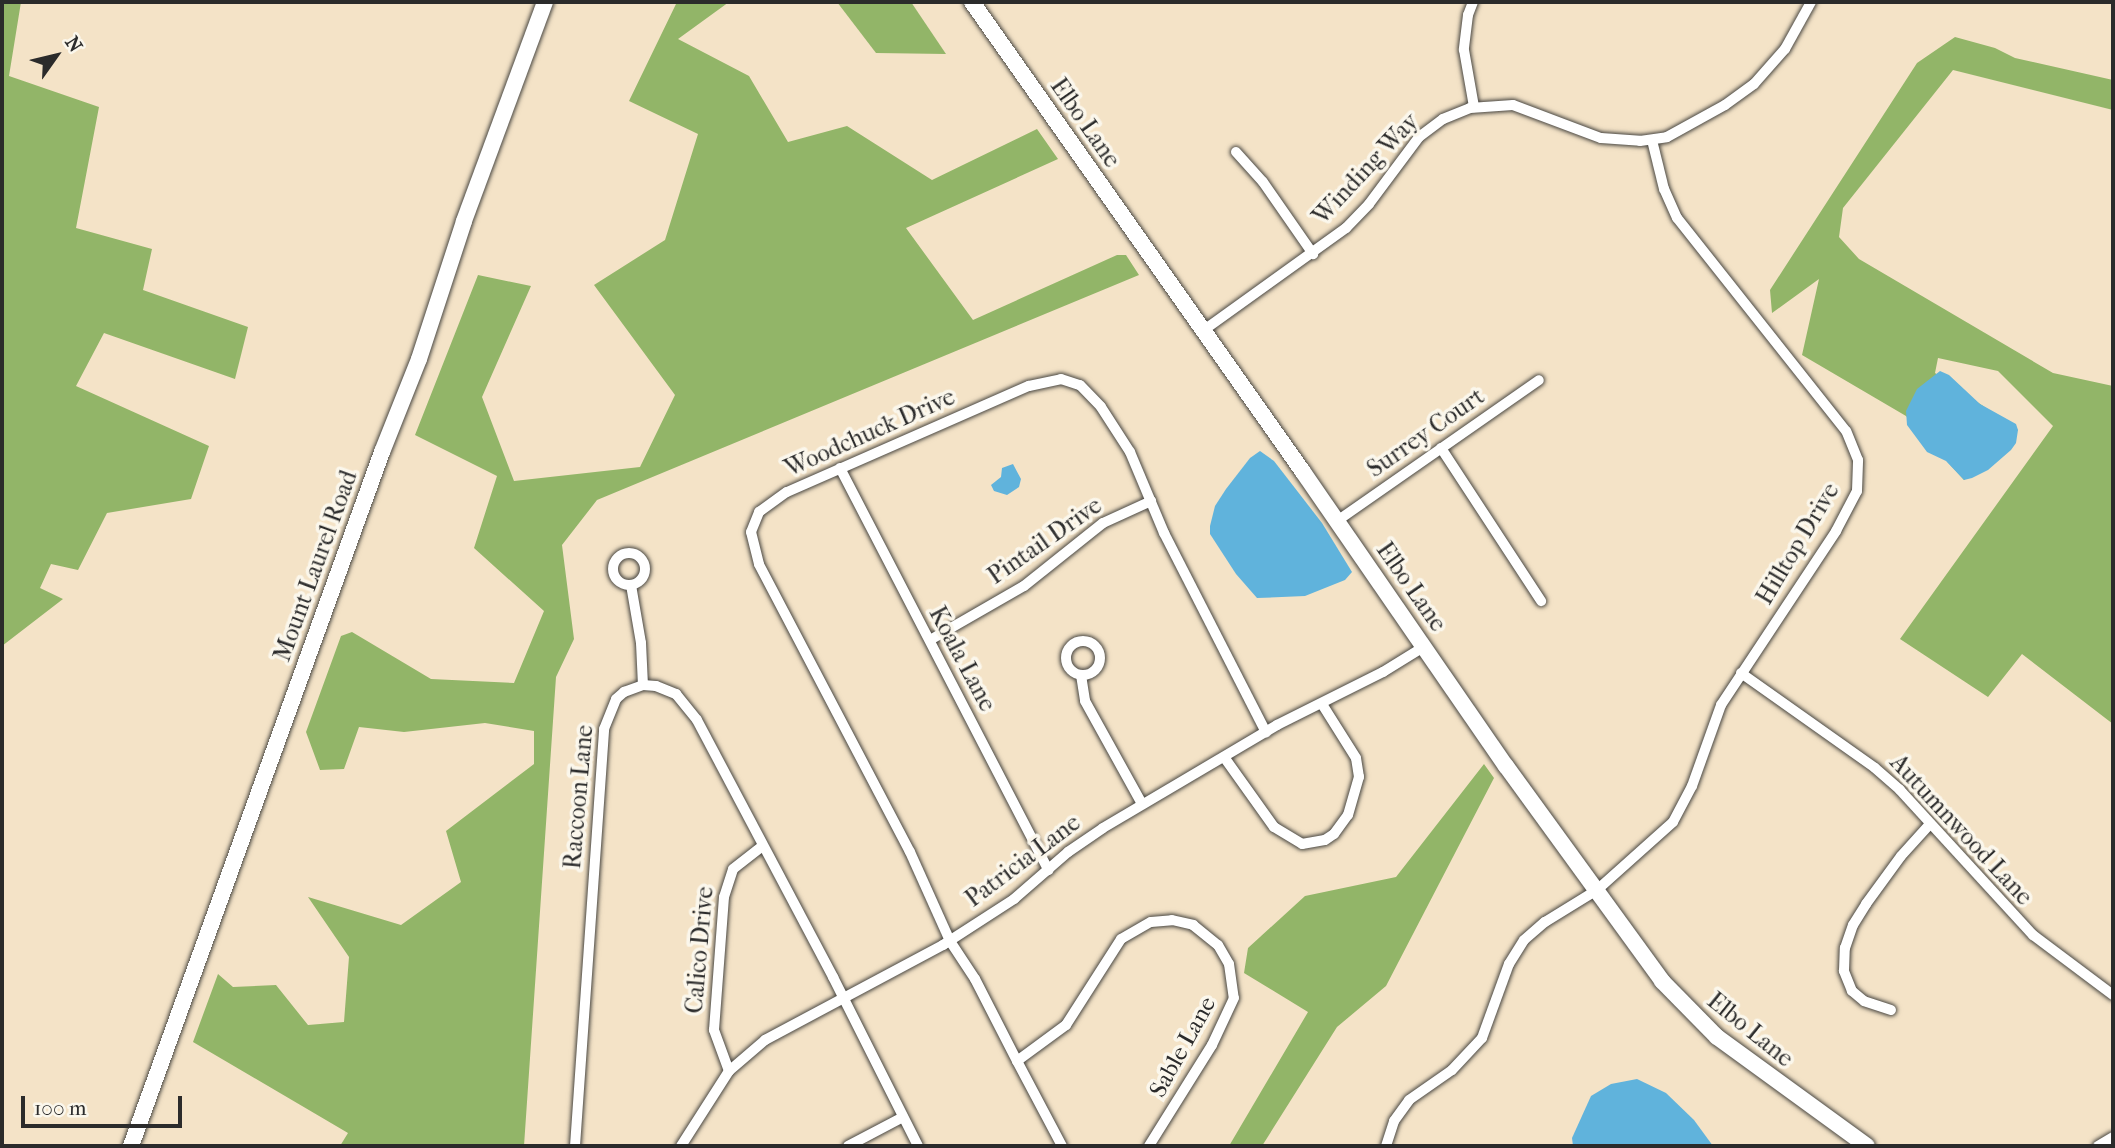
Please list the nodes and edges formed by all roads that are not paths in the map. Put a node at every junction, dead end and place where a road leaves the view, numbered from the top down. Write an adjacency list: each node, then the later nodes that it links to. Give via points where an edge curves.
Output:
1 (545, 2): 38 (street, Mount Laurel Road)
2 (972, 2): 9 (street, Elbo Lane)
3 (1474, 2): 5 (street, via 1464,50)
4 (1811, 2): 6 (street, Winding Way, via 1785,49 1754,84 1691,125)
5 (1474, 107): 6 (street, Winding Way, via 1513,105 1601,138); 8 (street, Winding Way, via 1443,119 1419,137 1358,216)
6 (1652, 140): 19 (street, Hilltop Drive, via 1664,189 1677,218 1837,418 1858,460 1852,505)
7 (1236, 152): 8 (street)
8 (1313, 254): 9 (street, Winding Way)
9 (1204, 330): 14 (street, Elbo Lane)
10 (1539, 380): 11 (street, Surrey Court)
11 (1441, 448): 14 (street, Surrey Court); 16 (street)
12 (840, 468): 13 (street, Woodchuck Drive, via 1029,386 1061,379 1080,385 1101,407 1130,452); 17 (street, Koala Lane); 30 (street, Woodchuck Drive, via 767,504 753,521 751,543 910,852)
13 (1151, 501): 17 (street, Pintail Drive, via 1102,523 1024,586); 23 (street, Woodchuck Drive)
14 (1337, 521): 18 (street, Elbo Lane)
15 (631, 585): 21 (street, via 642,643)
16 (1541, 601)
17 (930, 640): 28 (street, Koala Lane)
18 (1425, 646): 22 (street, Patricia Lane); 29 (street, Elbo Lane)
19 (1741, 673): 26 (street, Autumnwood Lane, via 1875,768); 29 (street, Hilltop Drive, via 1721,705 1681,811 1664,832)
20 (1081, 675): 25 (street, via 1085,701)
21 (643, 685): 27 (street, via 676,694 691,710); 39 (street, Raccoon Lane, via 616,699 604,729)
22 (1322, 704): 23 (street, Patricia Lane); 24 (street, via 1356,758 1359,777 1348,815 1325,840 1302,844 1282,835)
23 (1266, 732): 24 (street, Patricia Lane)
24 (1224, 757): 25 (street, Patricia Lane)
25 (1142, 804): 28 (street, Patricia Lane, via 1079,843)
26 (1930, 824): 31 (street, Autumnwood Lane, via 2033,935); 33 (street, via 1866,904 1845,948 1844,971 1852,991 1864,1001)
27 (762, 846): 32 (street); 35 (street, Calico Drive, via 733,869 724,897 714,1030)
28 (1048, 870): 30 (street, Patricia Lane, via 1002,908)
29 (1597, 890): 45 (street, Hilltop Drive, via 1524,940 1509,964 1482,1038 1463,1061 1400,1110); 46 (street, Elbo Lane, via 1688,1010 1738,1053)
30 (950, 940): 32 (street, Patricia Lane); 34 (street)
31 (2113, 995)
32 (843, 999): 35 (street, Patricia Lane, via 765,1040); 36 (street)
33 (1891, 1010)
34 (1017, 1061): 43 (street); 44 (street, Sable Lane, via 1066,1025 1113,948 1130,932 1162,920 1203,930 1225,954 1234,998 1217,1037)
35 (729, 1071): 40 (street, Patricia Lane)
36 (903, 1117): 41 (street); 42 (street)
37 (2113, 1138): 47 (street)
38 (131, 1146)
39 (575, 1146)
40 (681, 1146)
41 (848, 1146)
42 (918, 1146)
43 (1062, 1146)
44 (1149, 1146)
45 (1386, 1146)
46 (1867, 1146)
47 (2098, 1146)

